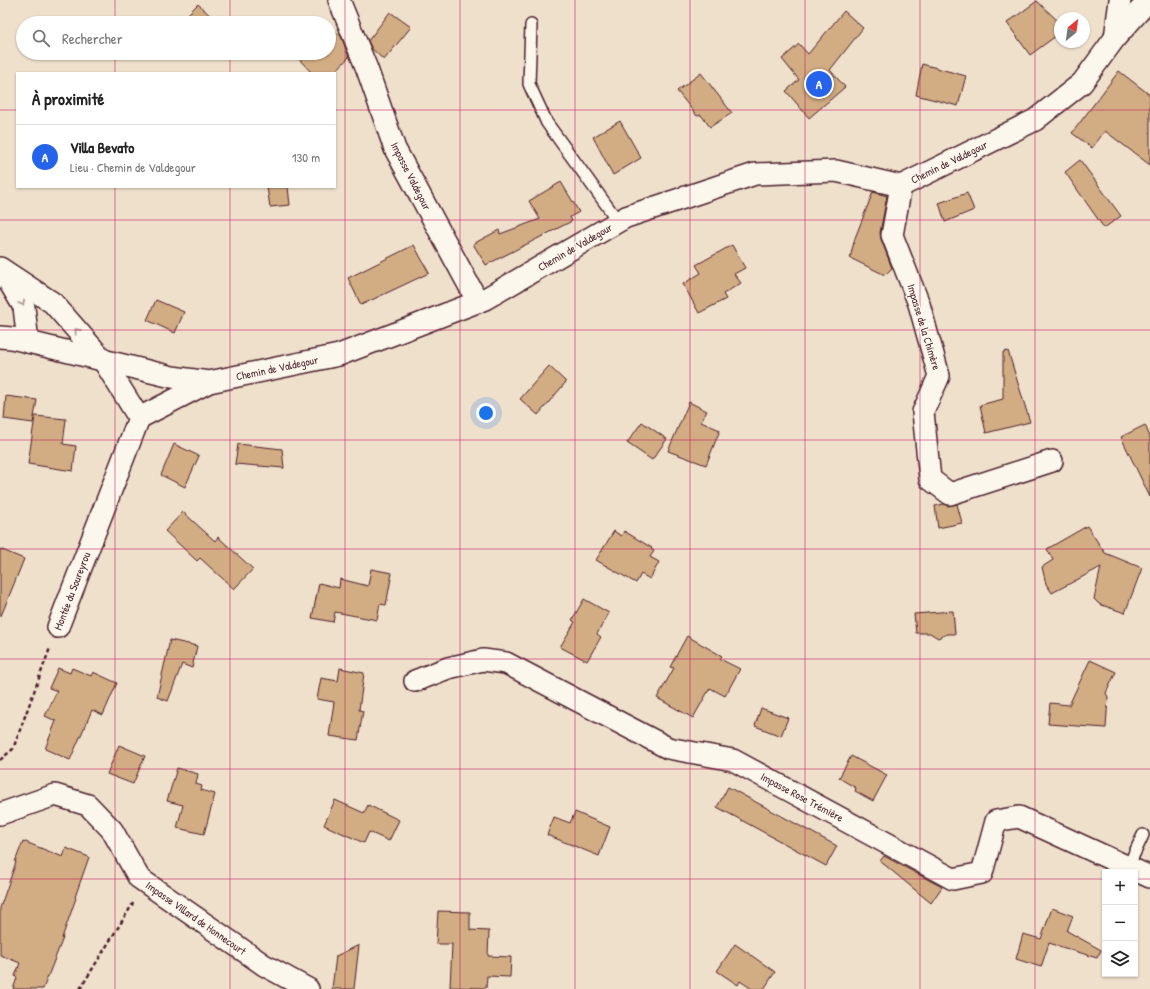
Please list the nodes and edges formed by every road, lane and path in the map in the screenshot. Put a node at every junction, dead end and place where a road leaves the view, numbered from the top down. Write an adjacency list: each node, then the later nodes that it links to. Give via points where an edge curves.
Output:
1 (339, 0): 9 (street, Impasse Valdegour, via 395,148)
2 (1120, 0): 5 (street, Chemin de Valdegour)
3 (1149, 0): 5 (street, Chemin de Valdegour)
4 (531, 25): 7 (lane, via 529,84 547,123)
5 (1115, 38): 6 (street, Chemin de Valdegour, via 1082,83 1035,120)
6 (900, 186): 7 (street, Chemin de Valdegour, via 836,171 755,174); 15 (street, Impasse de la Chimère, via 892,235 919,304 939,376 922,412 930,479 950,494)
7 (618, 221): 9 (street, Chemin de Valdegour)
8 (1, 269): 11 (street, one-way to 11, via 24,307); 12 (street, one-way to 8, via 53,303)
9 (478, 302): 13 (street, Chemin de Valdegour, via 339,356)
10 (0, 337): 11 (street, Chemin de Valdegour)
11 (28, 342): 12 (street, Chemin de Valdegour)
12 (103, 360): 13 (street, Chemin de Valdegour, via 172,377); 14 (street)
13 (209, 382): 14 (street)
14 (139, 418): 16 (street, Montée du Soureyrou)
15 (1052, 461)
16 (58, 627): 18 (path, Montée du Soureyrou, via 13,749)
17 (415, 681): 21 (street, Impasse Rose Trémière, via 448,668 483,660 506,663 668,748 733,760 953,878 982,873 996,821 1020,817)
18 (0, 760)
19 (0, 814): 23 (street, Impasse Villard de Honnecourt, via 55,795 88,805 112,830)
20 (1143, 835): 21 (lane)
21 (1128, 867): 22 (street, Impasse Rose Trémière)
22 (1150, 877)
23 (139, 878): 24 (path, via 132,905); 25 (street, Impasse Villard de Honnecourt, via 264,965)
24 (80, 989)
25 (308, 989)

